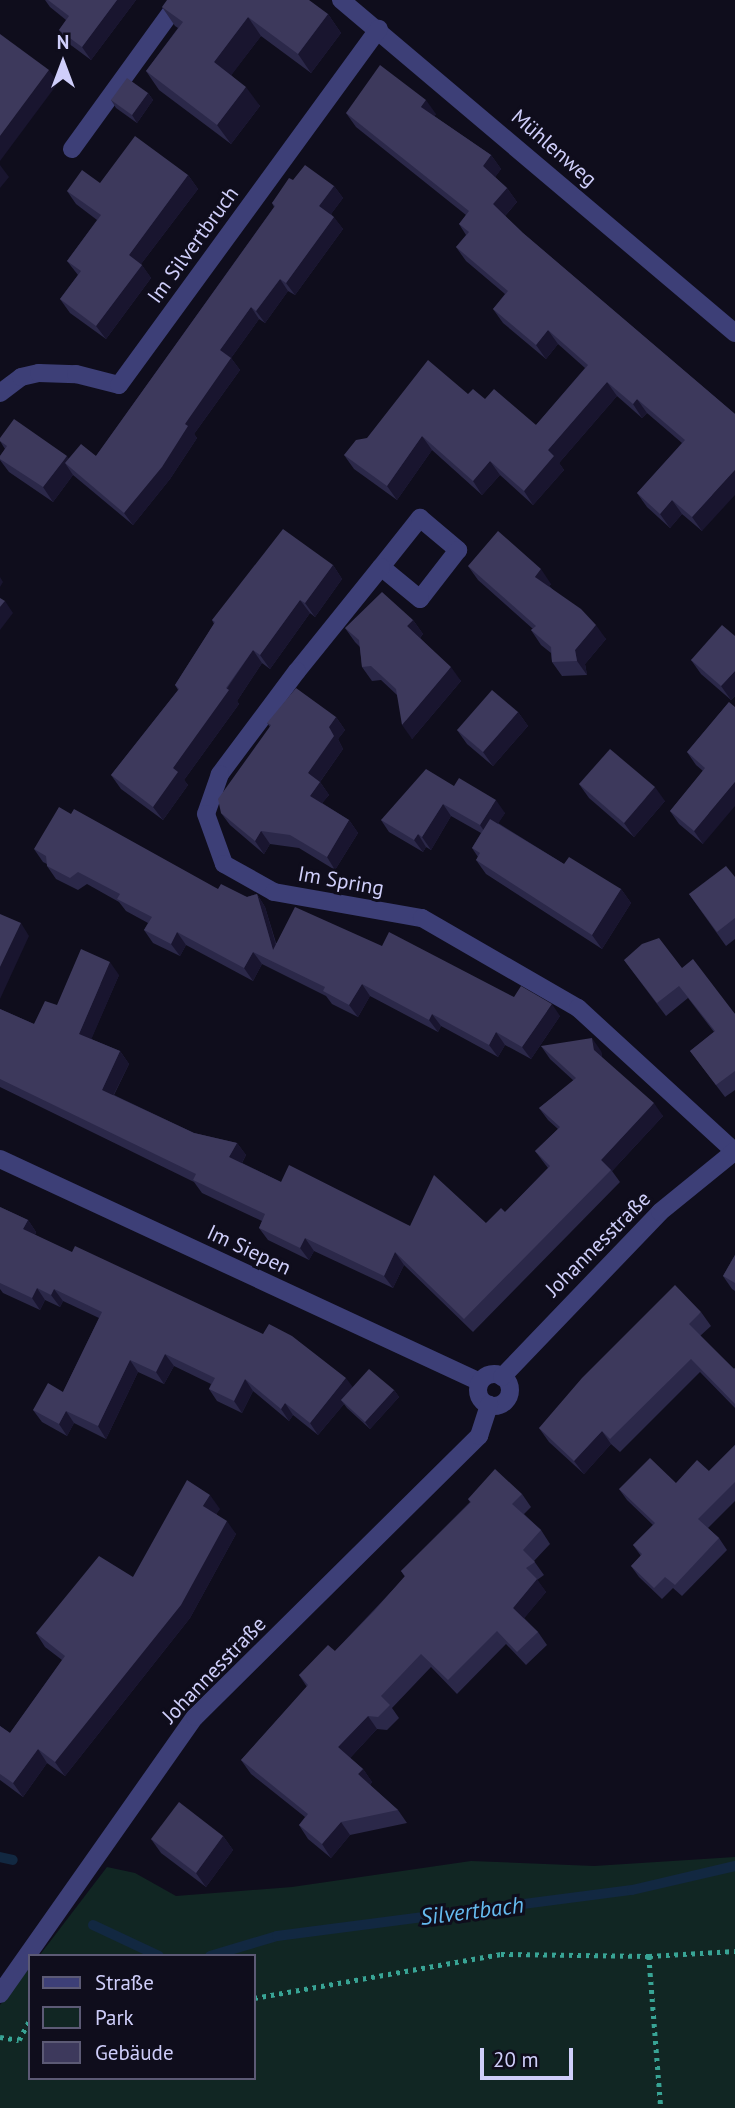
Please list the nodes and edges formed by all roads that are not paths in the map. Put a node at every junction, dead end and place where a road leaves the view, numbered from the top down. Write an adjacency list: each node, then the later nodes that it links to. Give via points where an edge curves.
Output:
1 (180, 0): 4 (street)
2 (341, 0): 3 (street, Mühlenweg)
3 (379, 29): 5 (street, Mühlenweg); 6 (street, Im Silvertbruch, via 119,385 76,373 39,373 21,377)
4 (72, 149)
5 (735, 333)
6 (0, 393)
7 (381, 567): 7 (street, Im Spring, via 420,599 458,550 420,519); 8 (street, Im Spring, via 220,774 206,814 224,864 274,892 422,918 578,1008)
8 (735, 1152): 10 (street, Johannesstraße, via 660,1212)
9 (0, 1159): 11 (street, Im Siepen)
10 (502, 1377): 11 (street, via 493,1374); 12 (street, Johannesstraße, via 509,1395 498,1406)
11 (480, 1382): 12 (street, via 479,1396)
12 (489, 1405): 14 (street, Johannesstraße, via 479,1436 195,1717)
13 (28, 1954): 15 (street, Johannesstraße)
14 (28, 1954)
15 (0, 1994)

